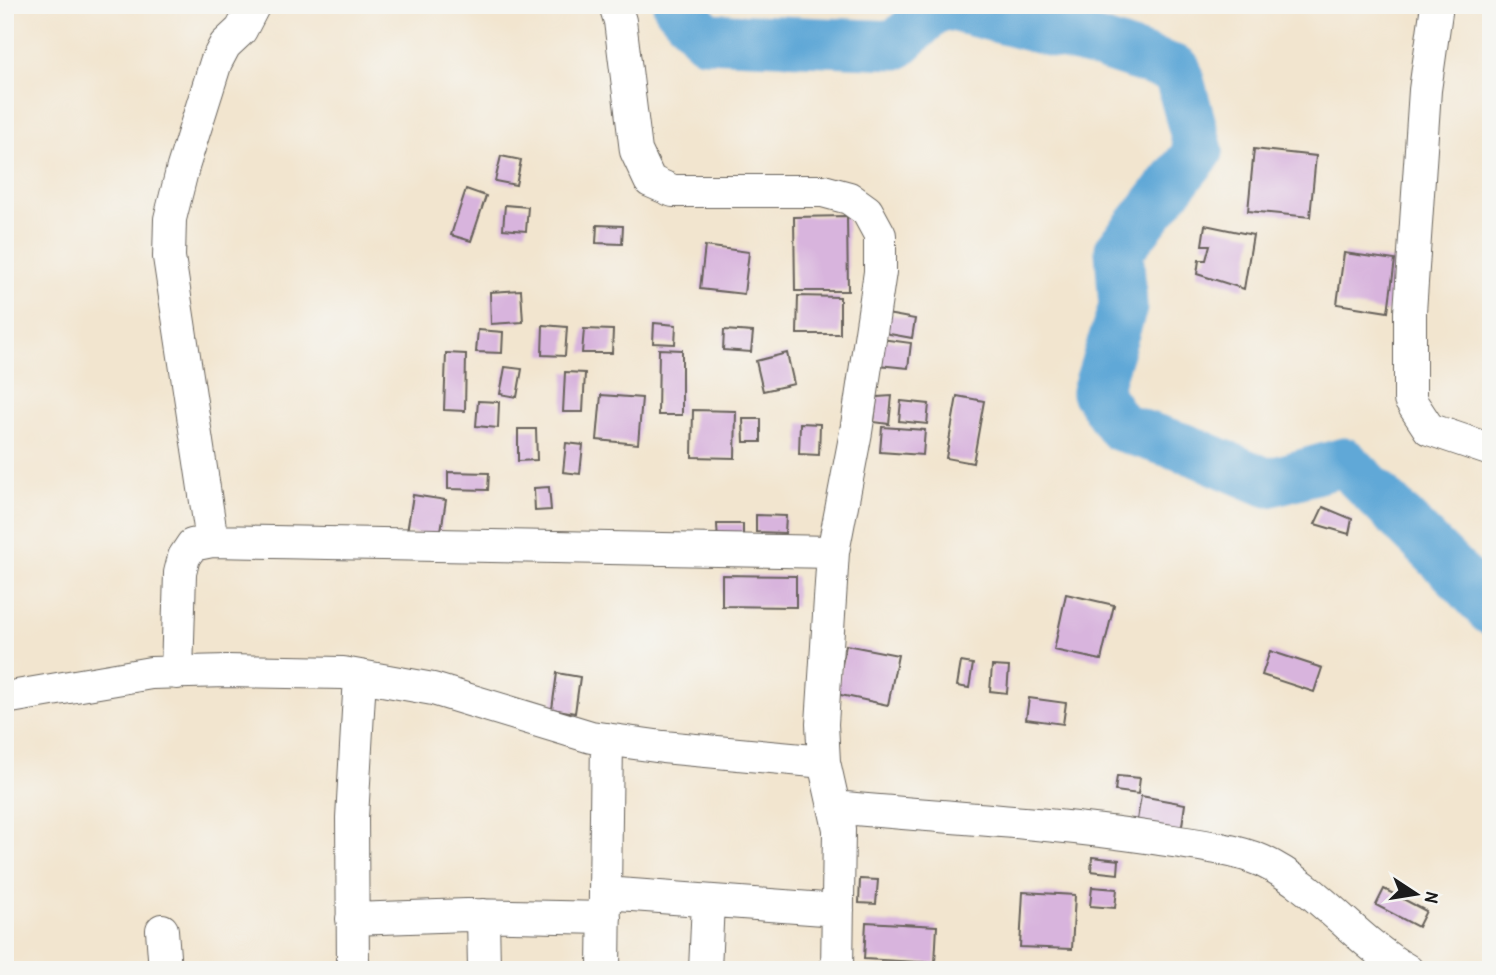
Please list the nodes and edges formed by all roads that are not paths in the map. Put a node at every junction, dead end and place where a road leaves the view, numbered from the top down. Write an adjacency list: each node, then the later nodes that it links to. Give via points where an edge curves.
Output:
1 (254, 5): 5 (street, via 216,62 170,219 169,257)
2 (615, 5): 6 (street, via 636,151 650,181 673,191 824,191 849,198 867,211 880,235 878,286)
3 (1437, 5): 4 (street, via 1424,90 1410,312 1410,400 1429,429)
4 (1491, 450)
5 (212, 541): 6 (street); 7 (street, via 192,545 184,557)
6 (833, 552): 11 (street, via 822,724)
7 (177, 673): 8 (street); 9 (street, via 151,673)
8 (360, 676): 10 (street, via 433,689); 17 (street)
9 (5, 698)
10 (607, 739): 11 (street); 14 (street)
11 (824, 762): 12 (street)
12 (834, 807): 15 (street, via 839,830); 25 (street, via 1100,830 1205,846 1261,861 1313,893 1383,956)
13 (708, 901): 14 (street); 15 (street); 23 (street)
14 (605, 906): 16 (street); 22 (street)
15 (838, 910): 24 (street)
16 (483, 915): 17 (street); 21 (street)
17 (352, 919): 20 (street)
18 (162, 930): 19 (street)
19 (165, 970)
20 (353, 970)
21 (484, 970)
22 (604, 970)
23 (705, 970)
24 (837, 970)
25 (1407, 970)

